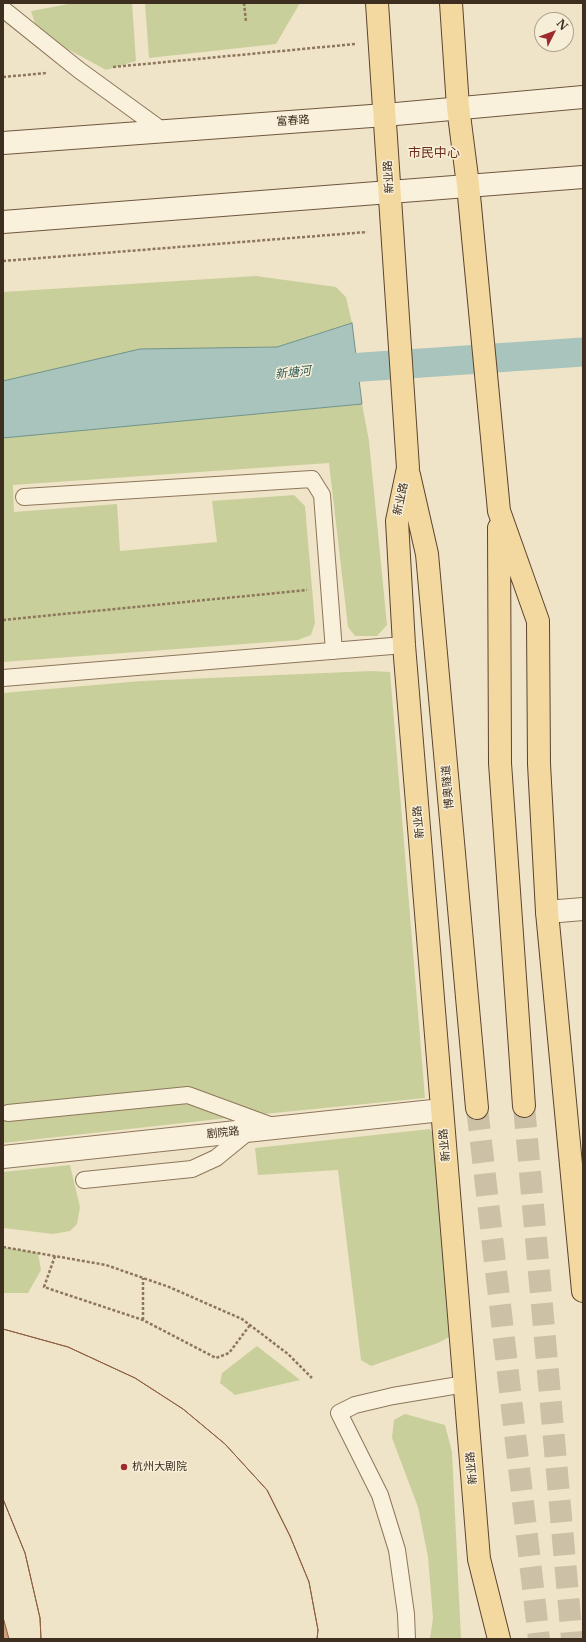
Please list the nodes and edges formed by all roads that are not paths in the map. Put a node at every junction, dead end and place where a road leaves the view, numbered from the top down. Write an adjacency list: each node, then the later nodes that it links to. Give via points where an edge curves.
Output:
1 (377, 3): 6 (main road, 新业路)
2 (451, 3): 5 (main road)
3 (3, 9): 7 (lane, via 79,70)
4 (583, 97): 5 (main road, 富春路)
5 (458, 107): 6 (main road, 富春路); 10 (main road)
6 (385, 115): 7 (main road, 富春路); 11 (main road, 新业路)
7 (163, 131): 8 (main road, 富春路)
8 (3, 143)
9 (583, 177): 10 (main road)
10 (468, 185): 11 (main road); 15 (main road)
11 (390, 192): 12 (main road); 13 (main road, 新业路)
12 (3, 222)
13 (408, 468): 16 (main road, 新业路, via 397,520); 22 (main road, 博奥隧道, via 427,554)
14 (24, 497): 17 (lane, via 312,479 322,495)
15 (499, 510): 20 (main road, via 538,621 539,764); 21 (main road, via 500,762)
16 (404, 645): 17 (lane); 23 (main road, 新业路)
17 (334, 651): 18 (lane)
18 (3, 678)
19 (583, 909): 20 (main road)
20 (547, 912): 29 (main road)
21 (524, 1106)
22 (477, 1108)
23 (442, 1110): 25 (main road, 剧院路); 30 (main road, 新业路)
24 (8, 1113): 25 (lane, via 188,1095)
25 (278, 1128): 26 (main road, 剧院路)
26 (249, 1131): 27 (main road, 剧院路); 28 (lane, via 216,1158 192,1169)
27 (3, 1157)
28 (84, 1180)
29 (583, 1291)
30 (465, 1384): 31 (lane, via 393,1396 354,1405 339,1413 380,1495 398,1550); 32 (main road, 新业路, via 479,1559)
31 (407, 1639)
32 (499, 1639)

